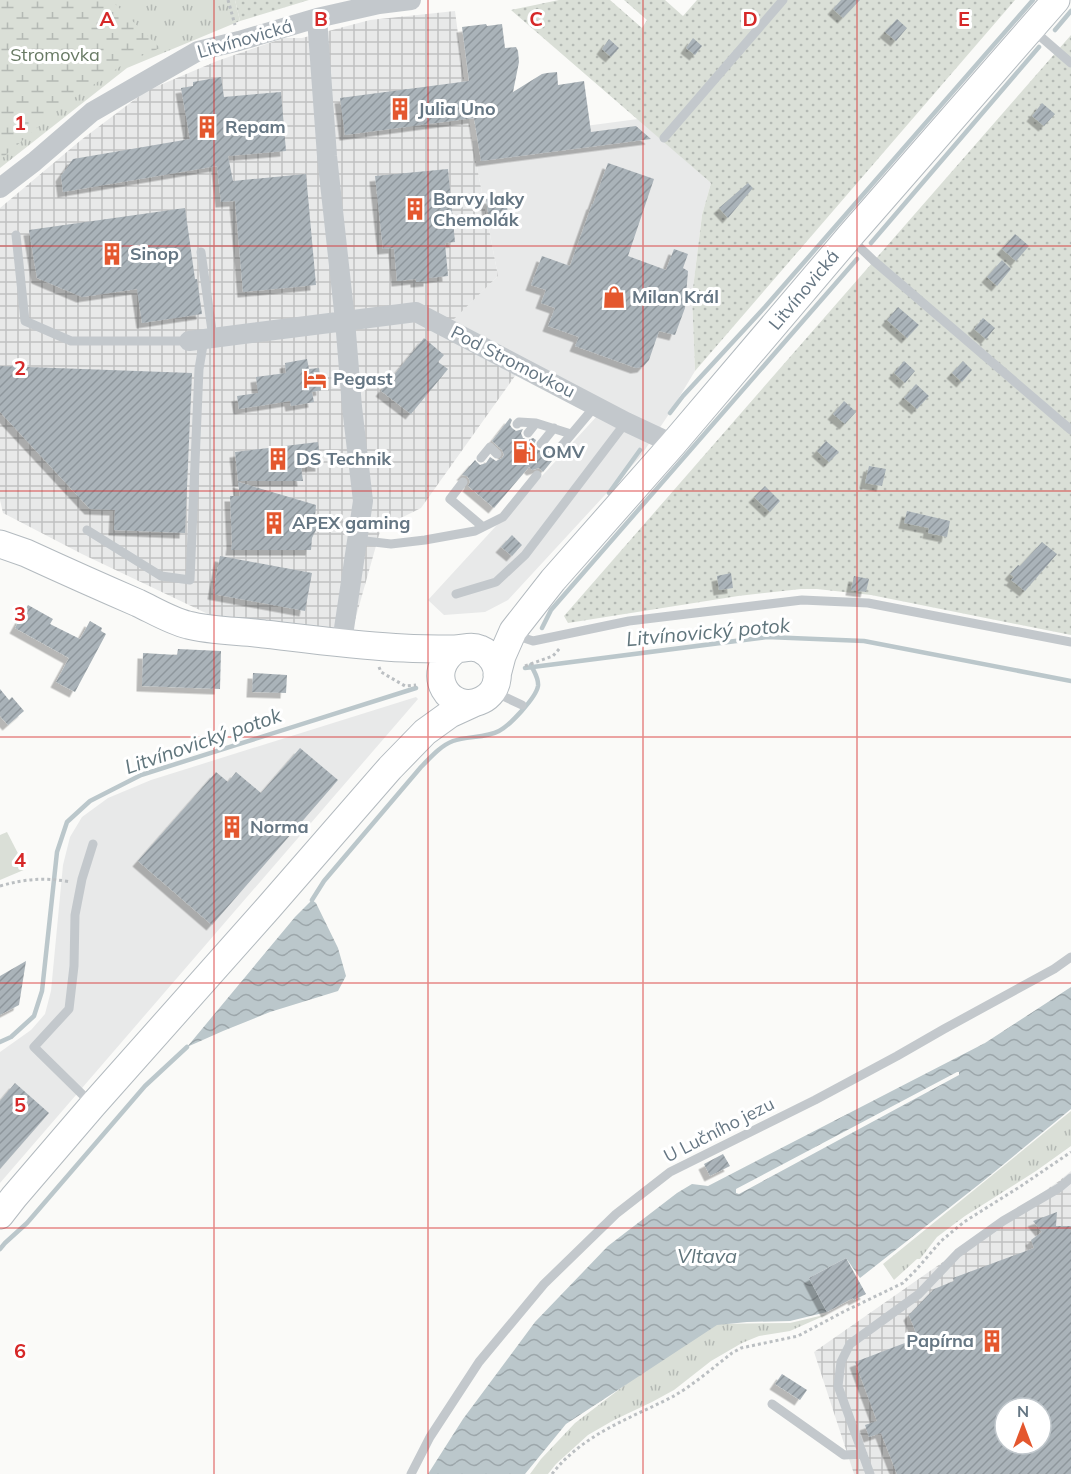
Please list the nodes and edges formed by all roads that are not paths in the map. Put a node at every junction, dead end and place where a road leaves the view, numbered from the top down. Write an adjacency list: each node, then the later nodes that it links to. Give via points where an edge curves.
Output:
1 (411, 0): 4 (street, Litvínovická)
2 (783, 0): 7 (lane)
3 (1056, 0): 5 (main road, Litvínovická)
4 (317, 18): 8 (street, Litvínovická, via 198,51 92,112); 12 (street)
5 (1031, 28): 6 (lane); 10 (main road, Litvínovická)
6 (1071, 63)
7 (664, 138)
8 (0, 188)
9 (16, 235): 13 (lane, via 25,321 71,341)
10 (849, 237): 19 (lane); 23 (main road, Litvínovická)
11 (201, 252): 13 (lane)
12 (345, 321): 13 (street, Pod Stromovkou); 14 (street, Pod Stromovkou, via 416,312); 31 (street, via 363,501)
13 (202, 339): 30 (lane, via 190,580 161,576)
14 (596, 405): 15 (street, Pod Stromovkou); 21 (lane)
15 (627, 422): 23 (street, Pod Stromovkou); 34 (lane, via 525,555 496,582)
16 (536, 423): 17 (lane); 18 (lane); 20 (lane)
17 (517, 424)
18 (554, 428): 21 (lane); 22 (lane)
19 (1071, 430)
20 (528, 434)
21 (572, 434): 25 (lane)
22 (541, 444)
23 (673, 444): 33 (main road, Litvínovická)
24 (498, 450): 26 (lane, via 490,447)
25 (554, 455)
26 (482, 458)
27 (522, 475): 29 (lane, via 534,478 503,517)
28 (463, 482): 29 (lane, via 450,499)
29 (483, 527): 31 (lane, via 391,544)
30 (87, 530)
31 (356, 540): 37 (street)
32 (0, 544): 37 (main road, via 187,625)
33 (553, 580): 35 (main road); 39 (main road, Litvínovická, via 495,632); 41 (main road, Litvínovická, via 513,631 502,656)
34 (456, 594)
35 (521, 637): 36 (lane, via 533,641 630,621 802,600 868,603); 41 (main road, via 513,655)
36 (1071, 642)
37 (354, 644): 38 (main road)
38 (403, 648): 39 (main road); 40 (main road, via 435,669)
39 (465, 648): 40 (main road, via 446,658); 41 (main road, via 480,649 493,659)
40 (433, 683): 42 (main road, via 459,702); 43 (main road)
41 (508, 692): 42 (main road, via 496,683 488,696); 43 (main road, via 493,710 443,732)
42 (474, 703): 43 (main road, via 425,732)
43 (390, 768): 46 (main road)
44 (93, 844): 46 (lane, via 75,915 69,1009 34,1047)
45 (1071, 957): 51 (lane, U Lučního jezu, via 887,1062 669,1172 616,1214 544,1284 480,1362 430,1437)
46 (93, 1105): 48 (main road)
47 (1071, 1178): 50 (lane, via 958,1253 919,1294 850,1344 841,1362 838,1386)
48 (0, 1215)
49 (772, 1404): 50 (lane, via 844,1455)
50 (862, 1454): 52 (lane)
51 (411, 1474)
52 (870, 1474)

